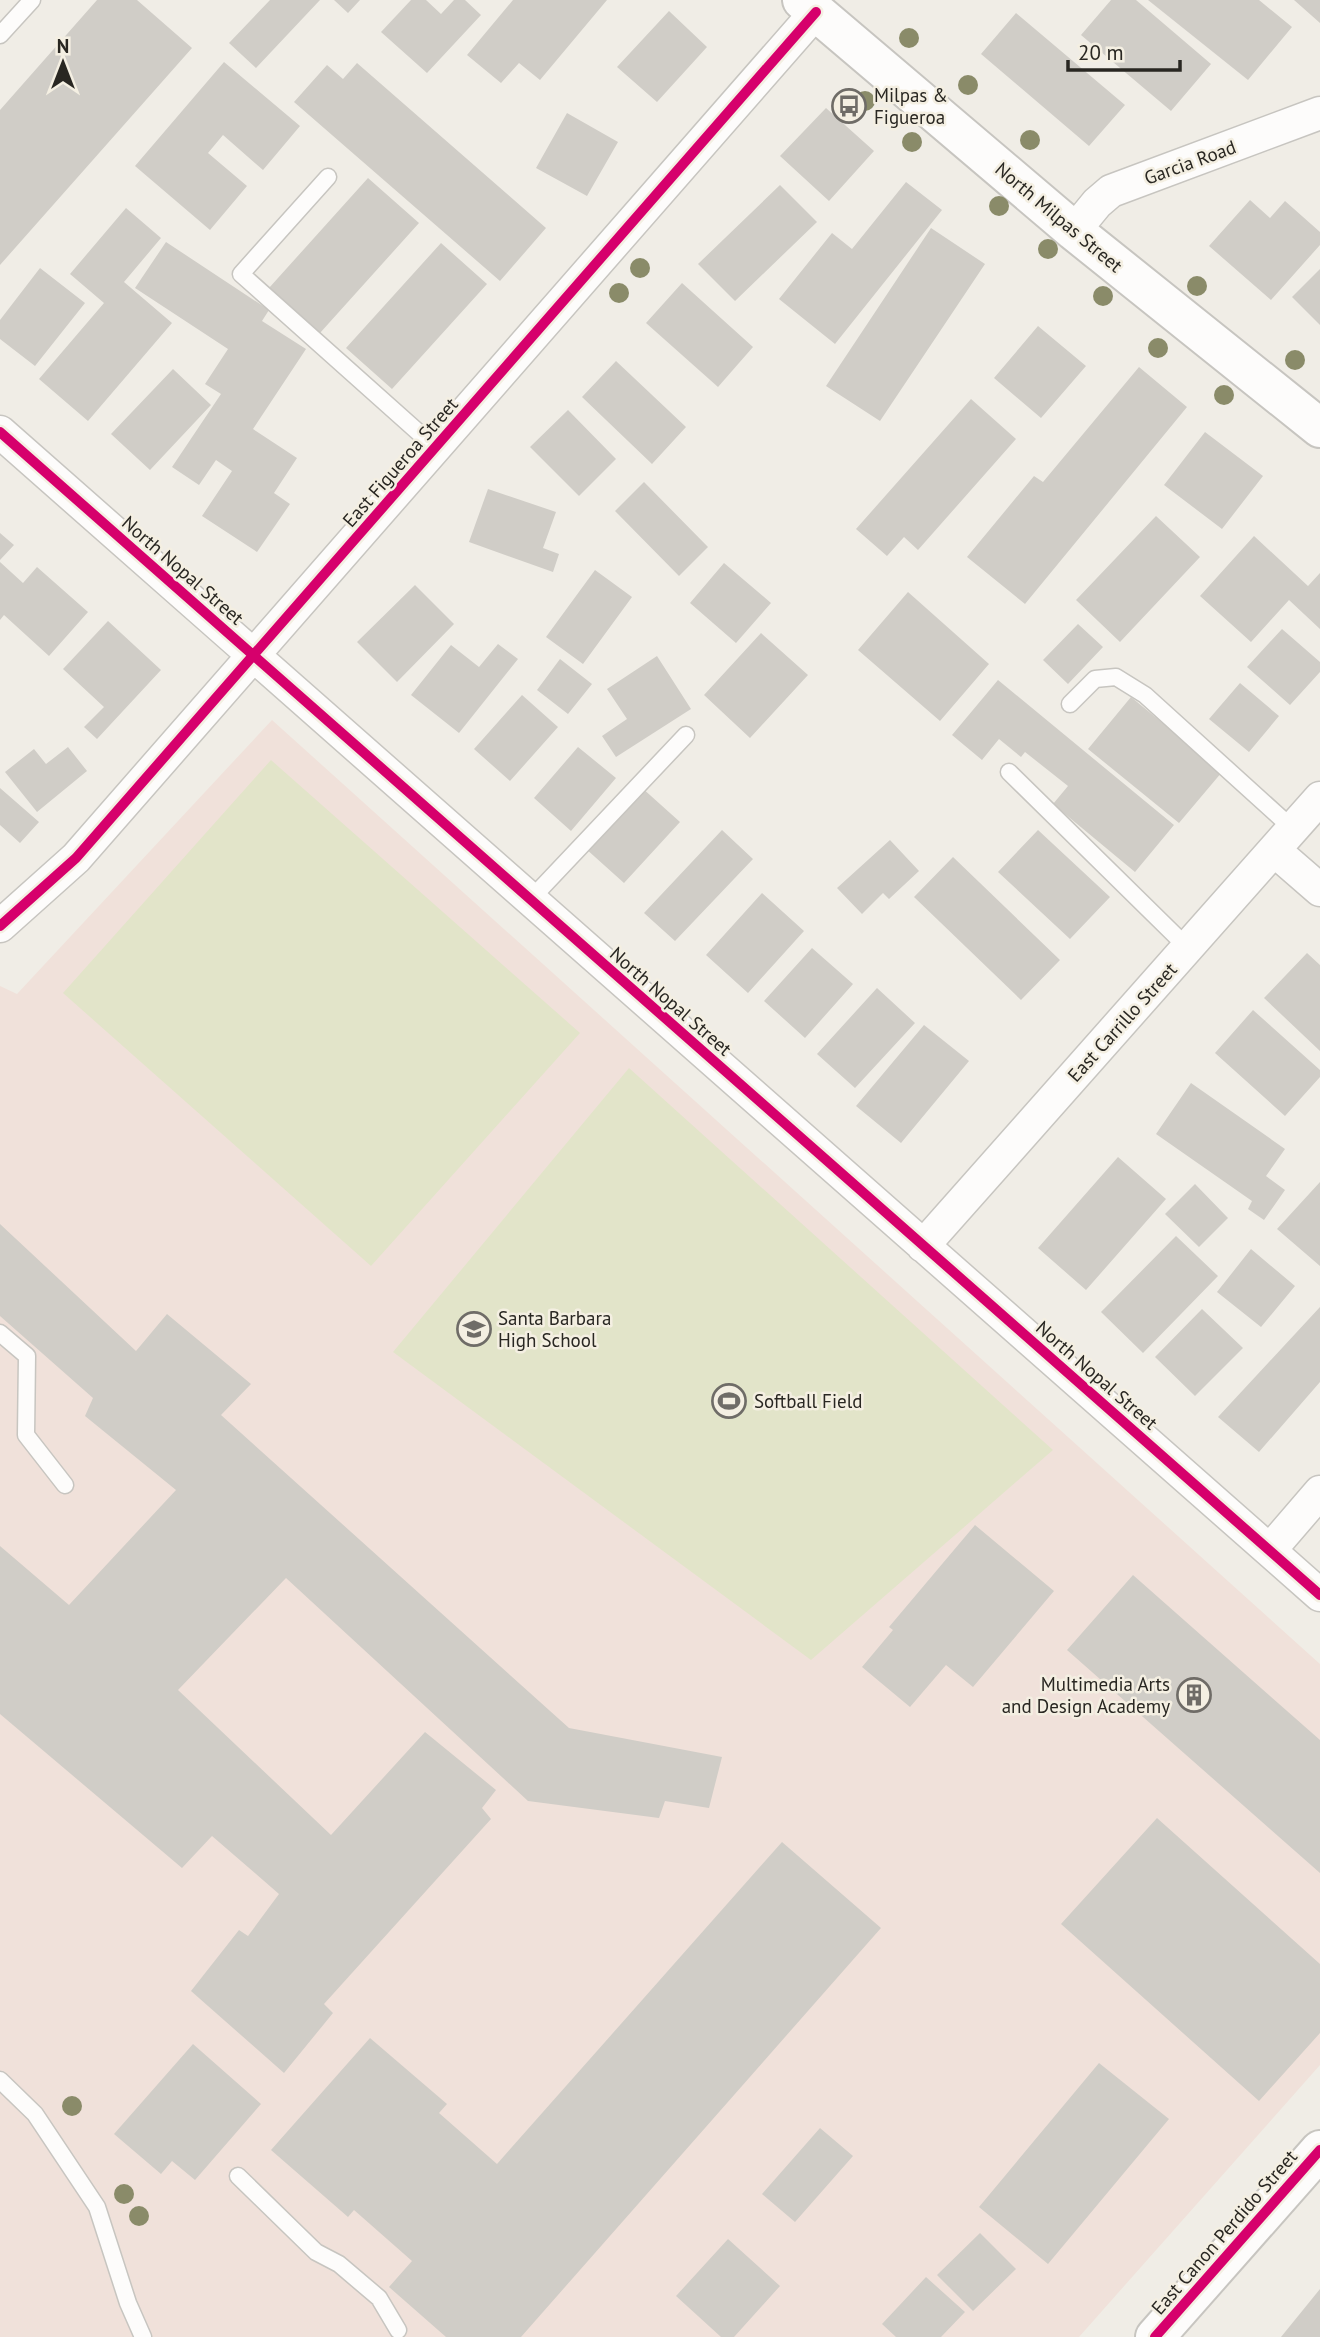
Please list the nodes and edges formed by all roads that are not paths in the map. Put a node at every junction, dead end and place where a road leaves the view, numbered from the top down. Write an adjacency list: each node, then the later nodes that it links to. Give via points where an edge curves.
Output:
1 (32, 0): 3 (lane)
2 (809, 6): 6 (main road, North Milpas Street); 9 (street, East Figueroa Street)
3 (0, 35)
4 (1320, 113): 6 (street, Garcia Road, via 1111,191)
5 (328, 177): 9 (lane, via 241,274)
6 (1074, 231): 7 (main road, North Milpas Street)
7 (1320, 428)
8 (0, 432): 10 (street, North Nopal Street)
9 (436, 448): 10 (street, East Figueroa Street)
10 (253, 655): 17 (street, North Nopal Street); 18 (street, East Figueroa Street, via 76,858)
11 (1070, 704): 15 (lane, via 1095,678 1116,677 1145,695)
12 (686, 735): 17 (lane)
13 (1009, 772): 19 (lane)
14 (1320, 798): 15 (street, East Carrillo Street)
15 (1283, 840): 16 (street); 19 (street, East Carrillo Street)
16 (1320, 890)
17 (530, 900): 20 (street, North Nopal Street)
18 (0, 926)
19 (1188, 948): 20 (street, East Carrillo Street)
20 (923, 1246): 24 (street, North Nopal Street)
21 (0, 1333): 22 (lane, via 27,1356 26,1435)
22 (65, 1485)
23 (1320, 1492): 24 (street)
24 (1270, 1550): 25 (street, North Nopal Street)
25 (1320, 1595)
26 (0, 2080): 30 (lane, via 35,2114 97,2207)
27 (1320, 2150): 31 (main road, East Canon Perdido Street)
28 (238, 2176): 29 (lane, via 316,2252 340,2264 379,2298)
29 (398, 2330)
30 (143, 2337)
31 (1155, 2337)

